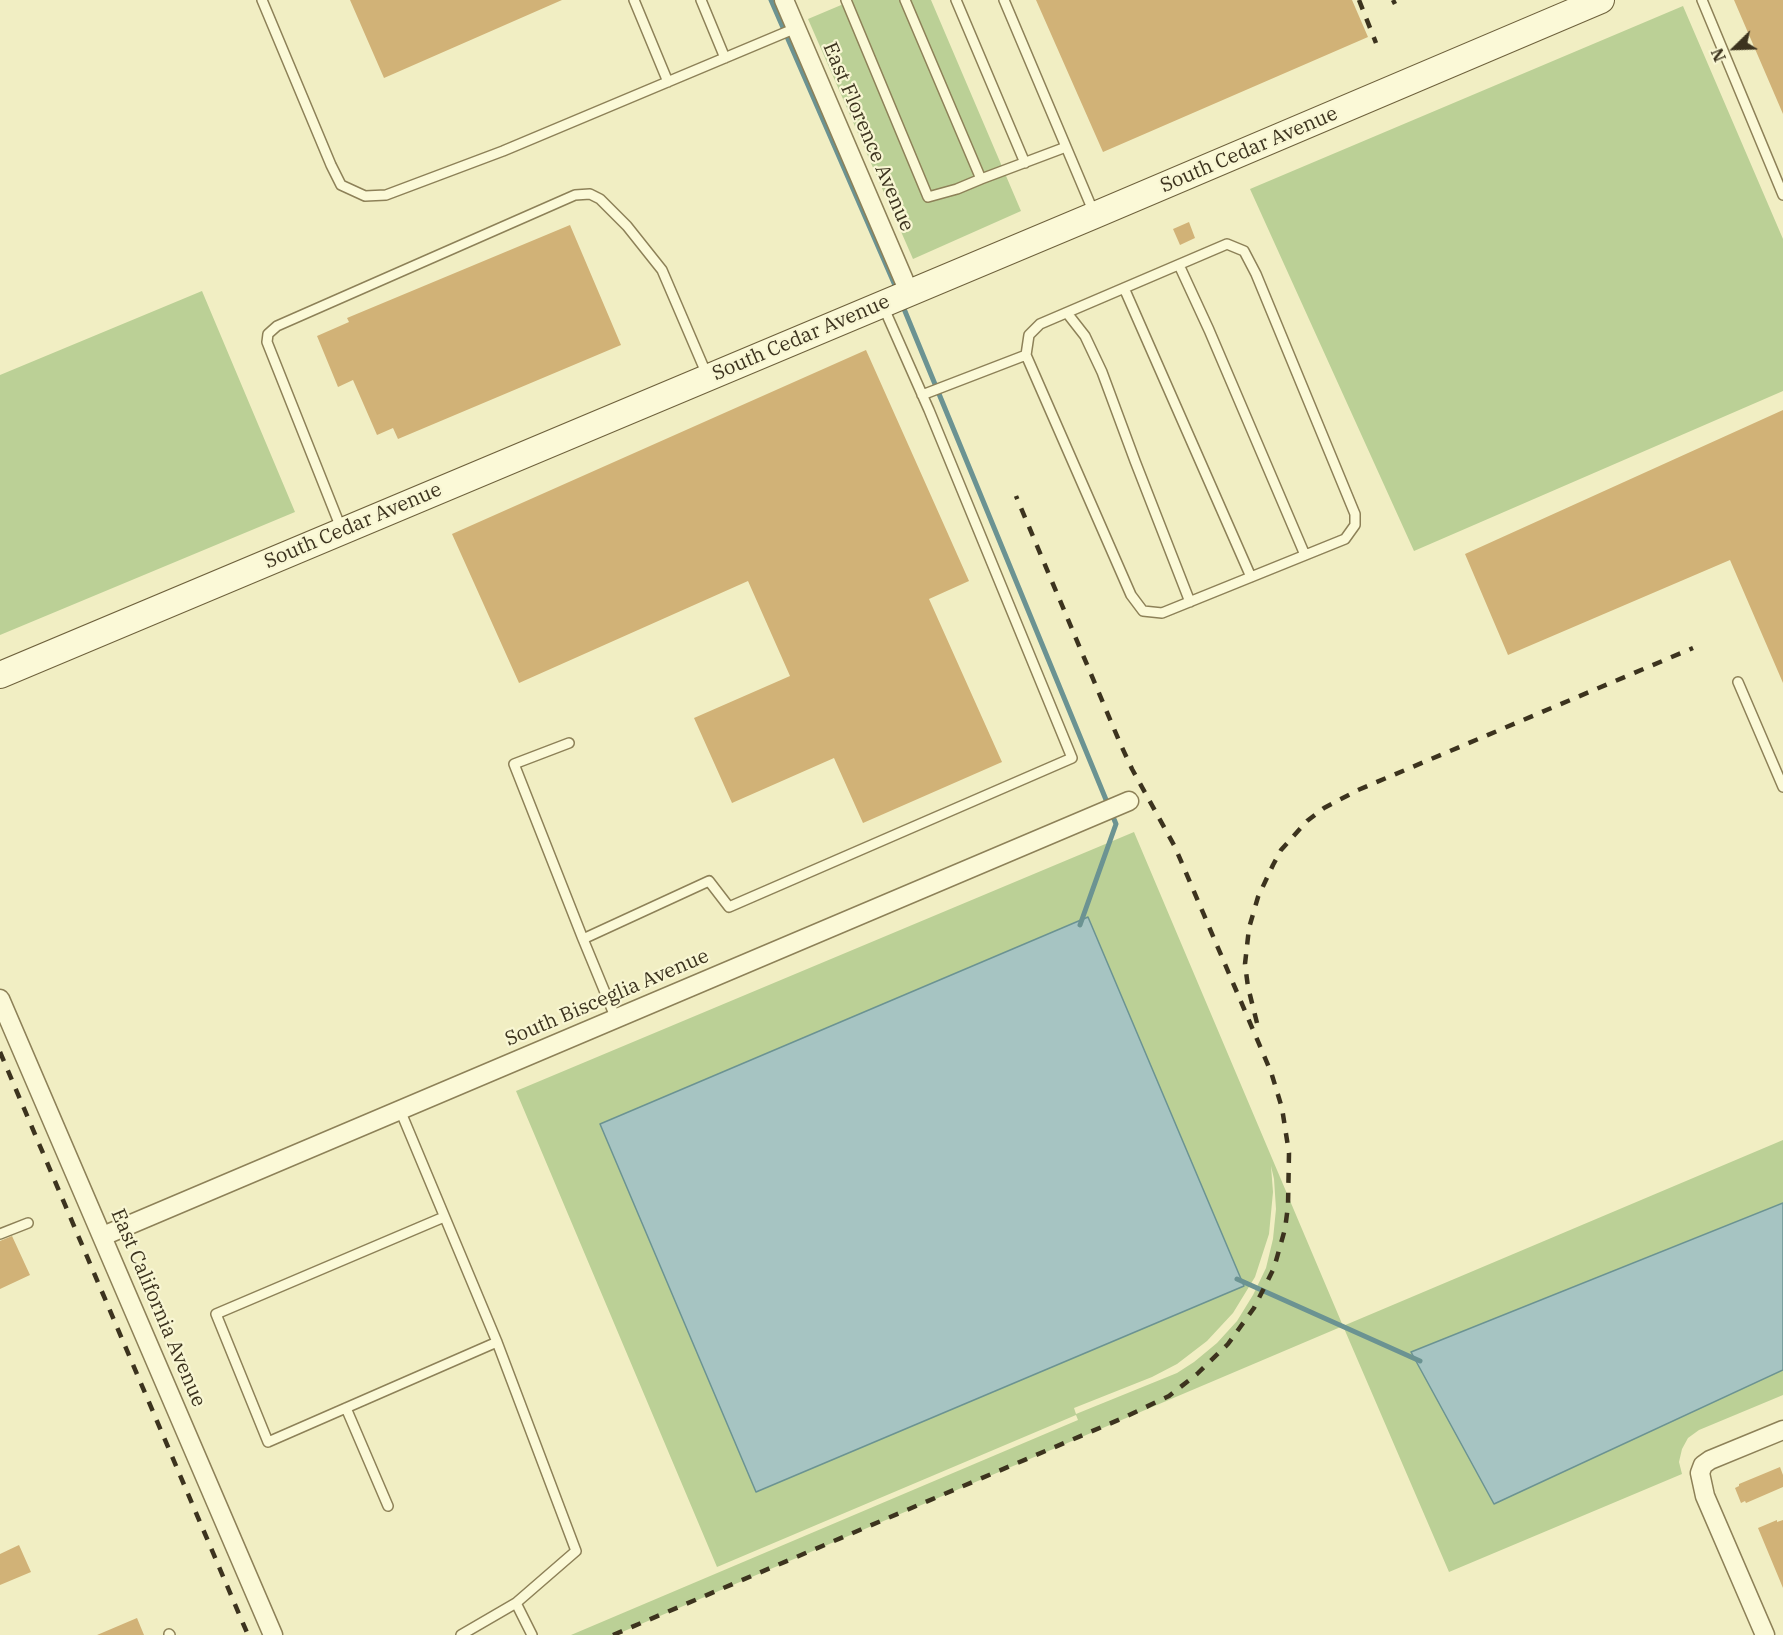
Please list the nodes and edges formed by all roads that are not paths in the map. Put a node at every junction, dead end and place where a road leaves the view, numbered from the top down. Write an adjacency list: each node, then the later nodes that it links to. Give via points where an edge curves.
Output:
1 (262, 0): 13 (lane, via 331,165 341,184 365,196 386,195)
2 (634, 0): 13 (lane)
3 (701, 0): 12 (lane)
4 (784, 0): 11 (street, East Florence Avenue)
5 (846, 0): 16 (lane, via 928,197)
6 (905, 0): 16 (lane)
7 (956, 0): 15 (lane)
8 (1004, 0): 14 (lane)
9 (1601, 0): 18 (main road, South Cedar Avenue)
10 (1702, 0): 17 (lane)
11 (796, 28): 12 (lane); 21 (street, East Florence Avenue)
12 (725, 58): 13 (lane)
13 (668, 82)
14 (1066, 147): 15 (lane); 18 (lane)
15 (1025, 163): 16 (lane)
16 (981, 179)
17 (1783, 195)
18 (1095, 215): 21 (main road, South Cedar Avenue)
19 (1179, 265): 20 (lane); 28 (lane); 28 (lane, via 1227,244 1244,251 1256,274 1355,514 1355,525 1345,539)
20 (1124, 288): 23 (lane); 29 (lane)
21 (909, 292): 22 (main road, South Cedar Avenue)
22 (882, 303): 25 (main road, South Cedar Avenue); 26 (lane)
23 (1067, 313): 24 (lane, via 1040,324 1029,335); 30 (lane, via 1085,336 1102,372)
24 (1026, 355): 26 (lane); 30 (lane, via 1131,595 1143,610 1162,613)
25 (707, 377): 27 (main road, South Cedar Avenue); 27 (lane, via 662,270 600,199 590,194 575,195 277,326 268,334 267,342)
26 (922, 395): 36 (lane, via 1072,758 729,907 709,881)
27 (342, 531): 31 (main road, South Cedar Avenue)
28 (1305, 555): 29 (lane)
29 (1251, 577): 30 (lane)
30 (1190, 602)
31 (0, 675)
32 (1738, 682): 34 (lane)
33 (569, 743): 36 (lane, via 514,764)
34 (1783, 787)
35 (1129, 801): 38 (street, South Bisceglia Avenue)
36 (583, 939): 38 (lane)
37 (0, 999): 43 (street, East California Avenue)
38 (616, 1018): 39 (street, South Bisceglia Avenue)
39 (400, 1110): 40 (lane); 43 (street, South Bisceglia Avenue)
40 (444, 1216): 44 (lane); 45 (lane, via 216,1314 268,1442)
41 (28, 1223): 42 (lane)
42 (0, 1234)
43 (103, 1236): 49 (street, East California Avenue)
44 (497, 1342): 45 (lane); 48 (lane, via 576,1551)
45 (346, 1408): 47 (lane)
46 (1783, 1430): 52 (street, via 1710,1460 1700,1473 1705,1496)
47 (388, 1506)
48 (516, 1603): 50 (lane); 51 (lane)
49 (273, 1635)
50 (461, 1635)
51 (532, 1635)
52 (1765, 1635)

